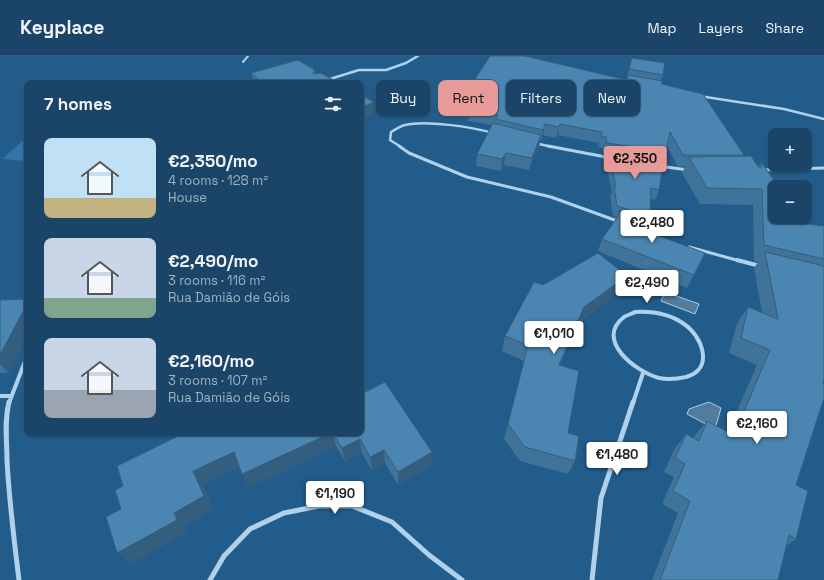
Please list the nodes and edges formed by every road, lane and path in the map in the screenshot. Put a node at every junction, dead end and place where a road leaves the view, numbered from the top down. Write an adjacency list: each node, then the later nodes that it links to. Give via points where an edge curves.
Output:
1 (248, 56): 3 (lane)
2 (418, 56): 4 (street, via 386,70 358,70)
3 (243, 62)
4 (326, 80)
5 (693, 95): 6 (street, via 784,109)
6 (824, 119)
7 (498, 134): 14 (street, via 475,128 431,124 405,125 391,132 390,140 409,152 467,177 551,197)
8 (529, 142): 9 (street)
9 (613, 158)
10 (651, 165): 12 (street)
11 (824, 168): 13 (street)
12 (689, 170)
13 (759, 170)
14 (624, 224)
15 (683, 245): 16 (street)
16 (767, 268)
17 (24, 364): 20 (street)
18 (643, 373): 18 (street, via 670,380 685,378 697,372 703,362 704,353 700,341 691,330 664,314 635,312 624,317 616,325 613,335 616,347 623,358); 24 (street, via 601,498)
19 (0, 396): 20 (street)
20 (11, 396): 21 (street, via 6,429 8,480)
21 (19, 580)
22 (210, 580): 23 (street, via 224,556 250,528 284,513 319,506 352,506 392,522 428,555)
23 (462, 580)
24 (592, 580)

